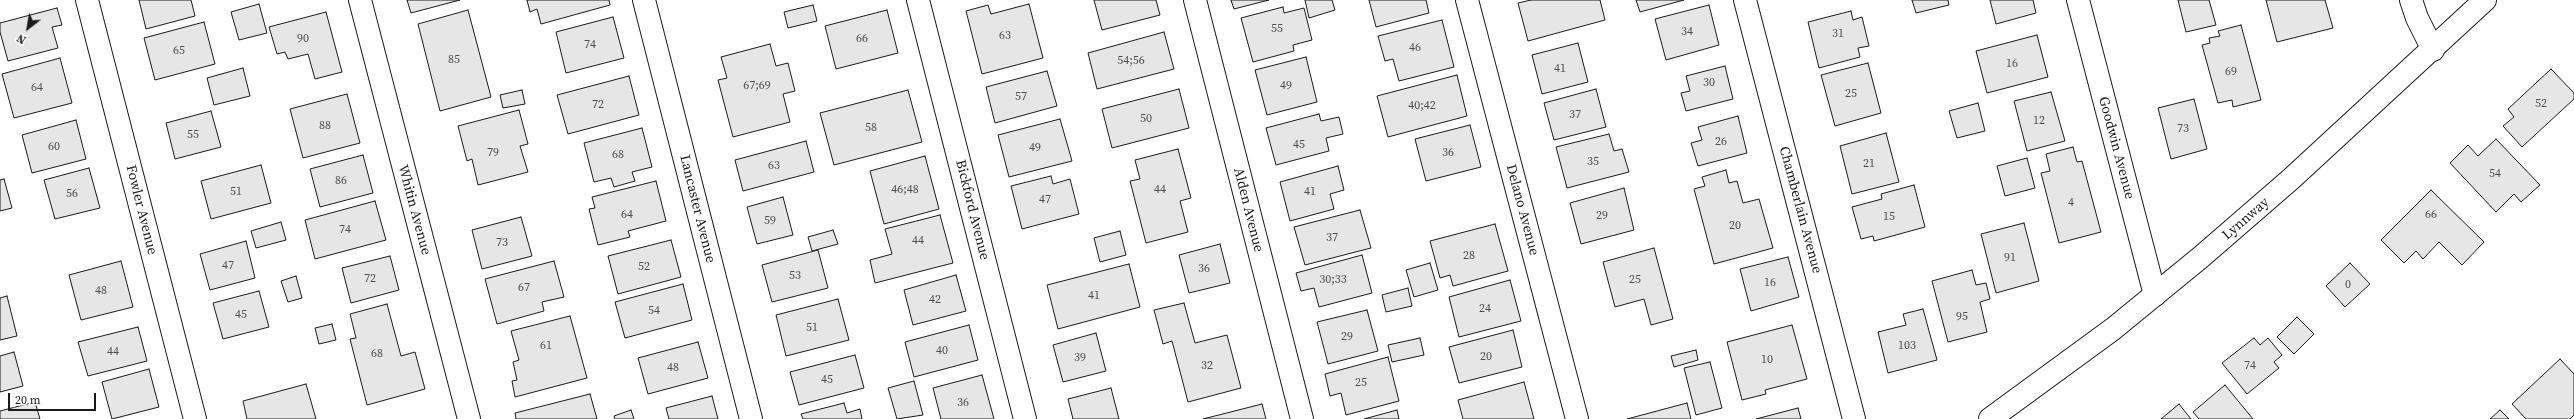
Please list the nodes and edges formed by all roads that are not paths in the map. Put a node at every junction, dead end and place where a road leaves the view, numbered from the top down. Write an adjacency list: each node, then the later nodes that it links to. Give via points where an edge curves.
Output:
1 (87, 0): 13 (street, Fowler Avenue)
2 (360, 0): 14 (street, Whitin Avenue)
3 (644, 0): 15 (street, Lancaster Avenue)
4 (918, 0): 16 (street, Bickford Avenue)
5 (1195, 0): 17 (street, Alden Avenue)
6 (1468, 0): 18 (street, Delano Avenue)
7 (1745, 0): 19 (street, Chamberlain Avenue)
8 (2078, 0): 12 (street, Goodwin Avenue)
9 (2411, 0): 11 (street)
10 (2485, 0): 11 (street, Lynnway)
11 (2433, 50): 12 (street, Lynnway, via 2268,200)
12 (2155, 295): 20 (street, Lynnway)
13 (195, 419)
14 (469, 419)
15 (751, 419)
16 (1025, 419)
17 (1302, 419)
18 (1577, 419)
19 (1854, 419)
20 (1990, 419)

